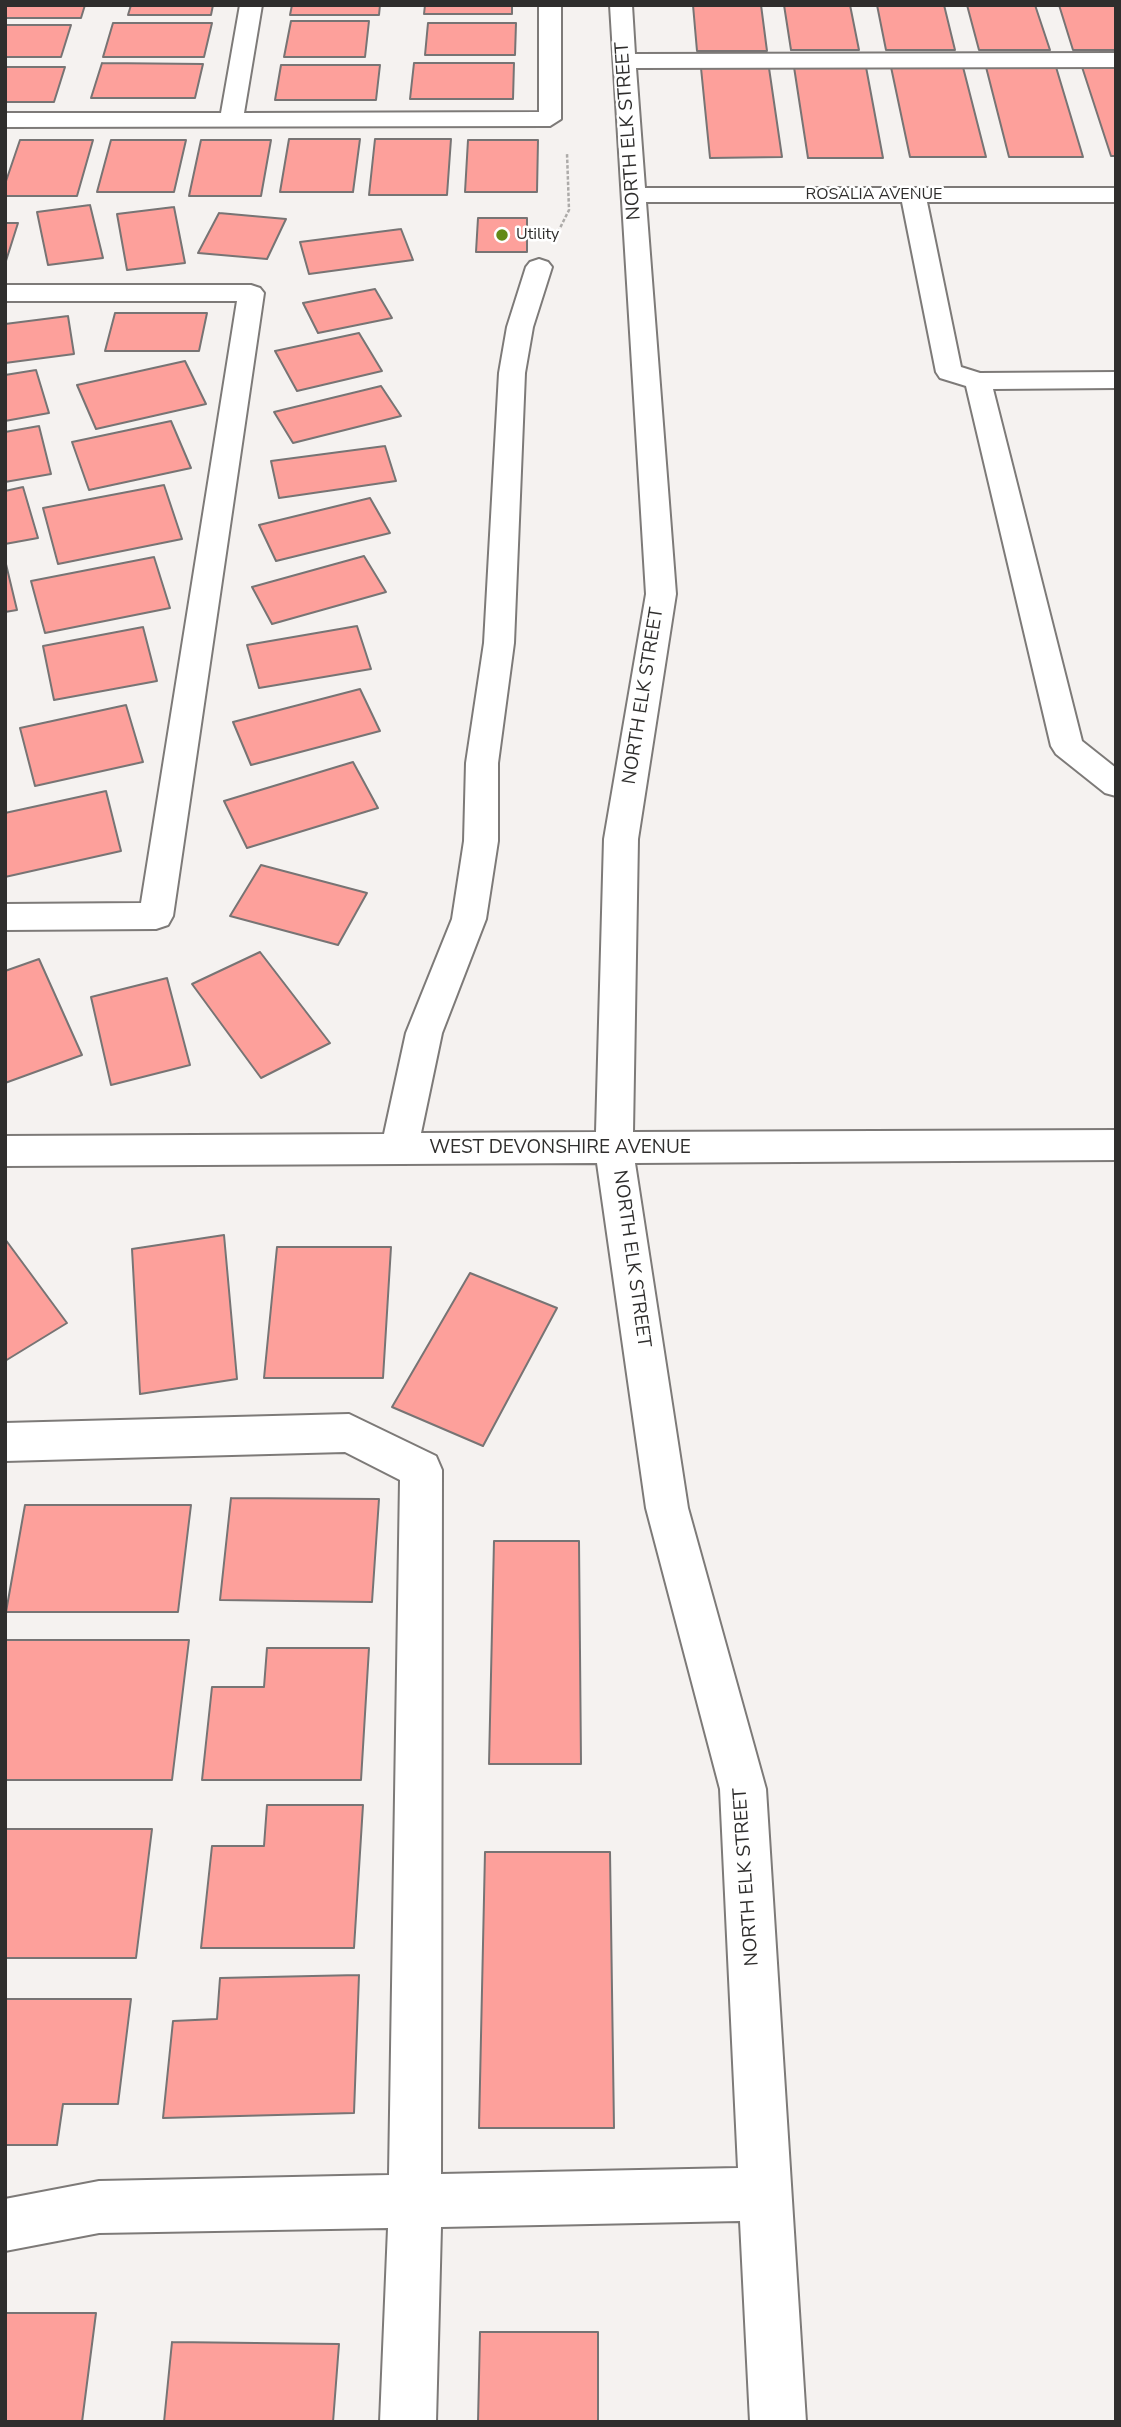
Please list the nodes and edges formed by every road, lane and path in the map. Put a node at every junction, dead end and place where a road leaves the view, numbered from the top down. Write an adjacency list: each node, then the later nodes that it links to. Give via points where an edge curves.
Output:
1 (251, 5): 8 (street)
2 (550, 5): 6 (street)
3 (621, 5): 5 (street, NORTH ELK STREET)
4 (1116, 60): 5 (street)
5 (624, 61): 10 (street, NORTH ELK STREET)
6 (550, 119): 8 (street); 12 (path, via 566,130 569,210)
7 (5, 120): 8 (street)
8 (231, 120)
9 (1116, 194): 11 (street, ROSALIA AVENUE)
10 (633, 195): 11 (street, ROSALIA AVENUE); 19 (street, NORTH ELK STREET, via 661,594 621,839)
11 (913, 195): 15 (street, via 949,372)
12 (539, 267): 20 (street, via 520,327 512,373 499,643 482,763 481,841 471,906 424,1033)
13 (5, 293): 17 (street, via 251,293 156,916)
14 (1116, 380): 15 (street)
15 (978, 382): 16 (street, via 1067,747)
16 (1116, 785)
17 (5, 917)
18 (1116, 1145): 19 (street, WEST DEVONSHIRE AVENUE)
19 (614, 1147): 20 (street, WEST DEVONSHIRE AVENUE); 23 (street, NORTH ELK STREET, via 667,1508 743,1789)
20 (399, 1149): 21 (street, WEST DEVONSHIRE AVENUE)
21 (5, 1151)
22 (5, 1442): 24 (street, via 349,1433 421,1470)
23 (766, 2194): 24 (street); 27 (street, NORTH ELK STREET)
24 (415, 2201): 25 (street, via 99,2207); 26 (street)
25 (5, 2225)
26 (408, 2422)
27 (778, 2422)

